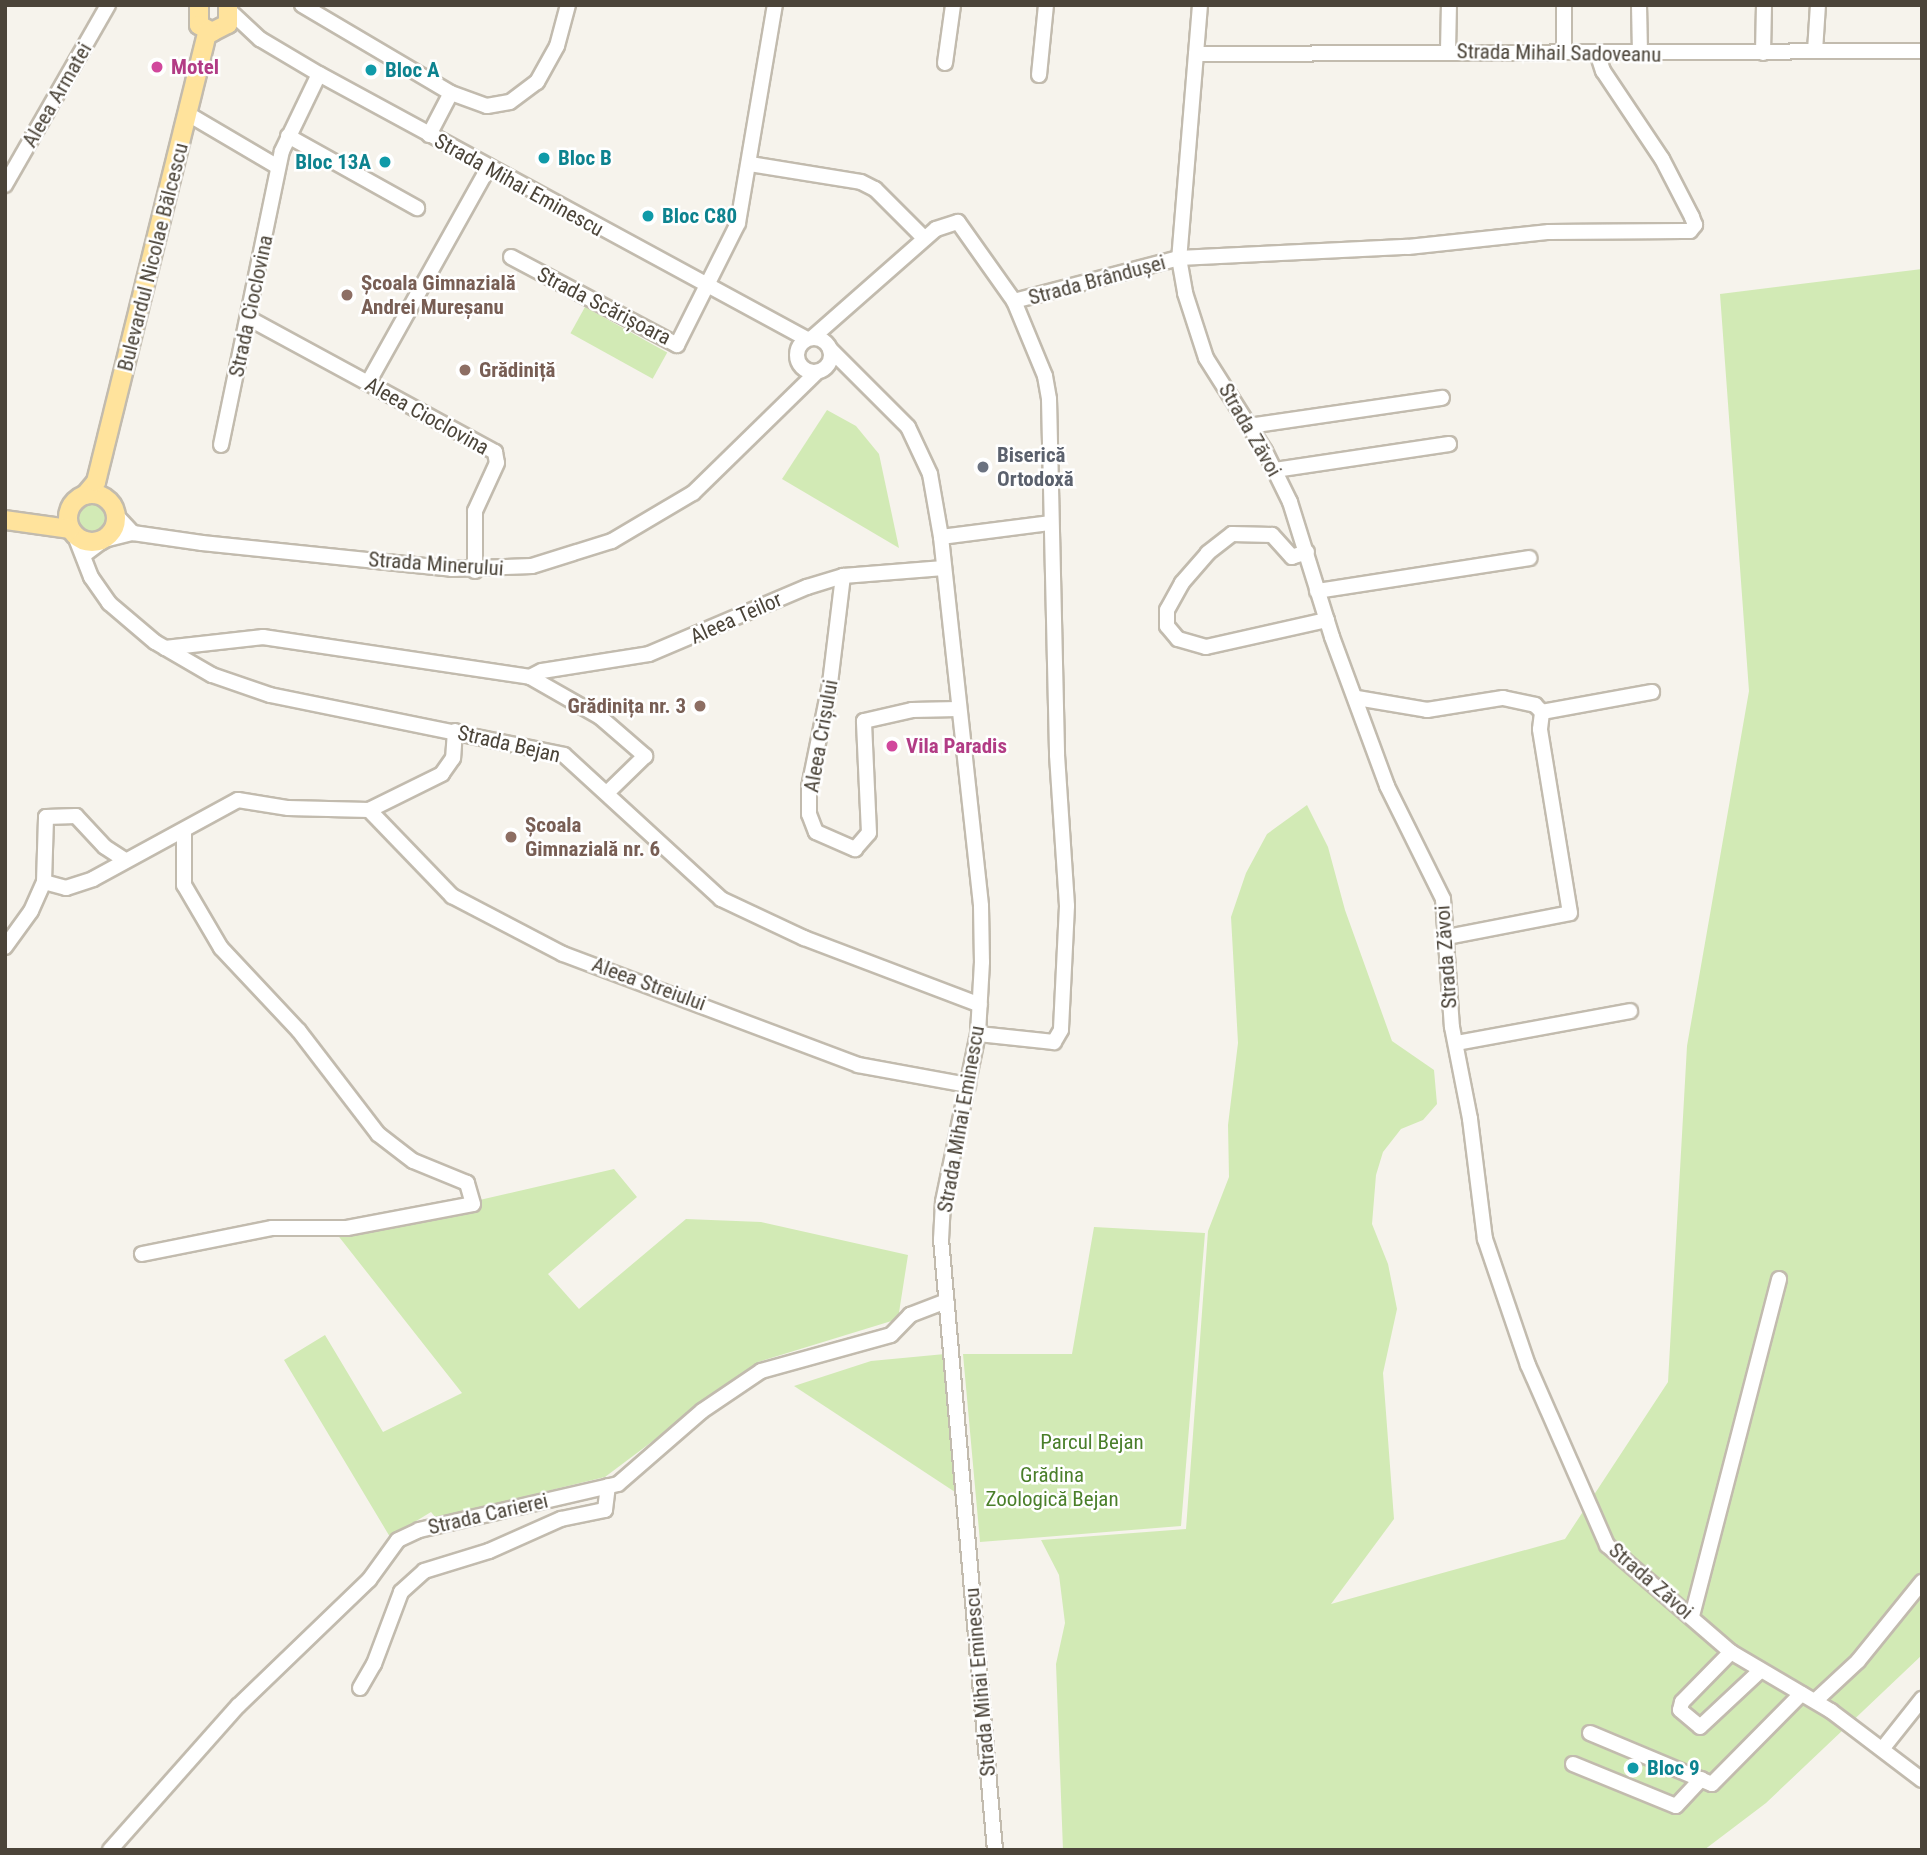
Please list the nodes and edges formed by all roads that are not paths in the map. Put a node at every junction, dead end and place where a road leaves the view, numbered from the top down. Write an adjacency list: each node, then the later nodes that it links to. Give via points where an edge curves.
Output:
1 (108, 5): 37 (street, Aleea Armatei)
2 (302, 5): 16 (street)
3 (326, 5): 16 (street)
4 (568, 5): 30 (street, via 549,66 523,95 487,106)
5 (775, 5): 34 (street)
6 (953, 5): 27 (street)
7 (1046, 5): 29 (street)
8 (1200, 5): 26 (street, Strada Zăvoi)
9 (1449, 5): 19 (street)
10 (1564, 5): 20 (street)
11 (1639, 5): 24 (street)
12 (1764, 5): 25 (street)
13 (1818, 5): 21 (street)
14 (194, 8): 17 (main road)
15 (229, 9): 17 (main road, Bulevardul Nicolae Bălcescu); 18 (street, Strada Mihai Eminescu)
16 (323, 21): 30 (street)
17 (215, 31): 18 (street, Strada Mihai Eminescu); 31 (main road, Bulevardul Nicolae Bălcescu)
18 (260, 39): 28 (street, Strada Mihai Eminescu)
19 (1448, 51): 20 (street, Strada Mihail Sadoveanu); 26 (street, Strada Mihail Sadoveanu)
20 (1564, 51): 23 (street, Strada Mihail Sadoveanu)
21 (1815, 51): 22 (street, Strada Mihail Sadoveanu); 25 (street, Strada Mihail Sadoveanu)
22 (1922, 51)
23 (1597, 52): 24 (street, Strada Mihail Sadoveanu); 41 (street, Strada Brândușei, via 1603,71 1662,159 1692,217 1695,225 1690,231 1549,232 1408,247)
24 (1640, 53): 25 (street, Strada Mihail Sadoveanu)
25 (1763, 53)
26 (1196, 54): 41 (street, Strada Zăvoi)
27 (945, 63)
28 (319, 74): 32 (street, Strada Mihai Eminescu); 33 (street, Strada Cioclovina)
29 (1039, 75)
30 (451, 93): 32 (street)
31 (188, 114): 35 (street); 59 (main road, Bulevardul Nicolae Bălcescu)
32 (429, 135): 36 (street, Strada Mihai Eminescu)
33 (288, 136): 35 (street, Strada Cioclovina); 38 (street)
34 (750, 164): 39 (street, via 861,182 875,189); 42 (street, via 734,238)
35 (278, 167): 45 (street, Strada Cioclovina)
36 (488, 168): 42 (street, Strada Mihai Eminescu); 52 (street)
37 (5, 185)
38 (417, 208)
39 (924, 238): 43 (street, Strada Brândușei, via 946,223 958,222); 44 (street, Strada Brândușei)
40 (511, 257): 42 (street, Strada Scărișoara, via 677,345)
41 (1180, 258): 43 (street, Strada Brândușei); 55 (street, Strada Zăvoi, via 1195,331 1206,358)
42 (709, 289): 46 (street, Strada Mihai Eminescu)
43 (1014, 301): 63 (street, via 1039,356 1049,399)
44 (840, 317): 47 (street, Strada Brândușei); 48 (street, Strada Brândușei)
45 (250, 319): 52 (street, Aleea Cioclovina); 57 (street, Strada Cioclovina)
46 (779, 327): 47 (street, Strada Mihai Eminescu); 49 (street, Strada Mihai Eminescu)
47 (809, 339): 48 (street); 49 (street)
48 (829, 347): 50 (street, Strada Minerului, via 829,363); 51 (street, Strada Mihai Eminescu)
49 (797, 357): 50 (street, via 803,368); 53 (street)
50 (819, 371): 51 (street); 53 (street, Strada Minerului)
51 (855, 374): 67 (street, Strada Mihai Eminescu, via 896,412 913,436 930,474)
52 (368, 383): 73 (street, Aleea Cioclovina, via 495,452 497,463 475,511)
53 (790, 396): 73 (street, Strada Minerului, via 723,469 633,531 532,566)
54 (1442, 398): 55 (street)
55 (1249, 426): 58 (street, Strada Zăvoi)
56 (1449, 444): 58 (street)
57 (221, 445)
58 (1275, 470): 69 (street, Strada Zăvoi)
59 (90, 489): 60 (main road); 61 (main road, via 106,499)
60 (71, 507): 64 (main road); 65 (main road)
61 (116, 515): 66 (street); 68 (main road, via 113,531)
62 (5, 520): 64 (main road)
63 (1051, 523): 67 (street); 93 (street, via 1067,906 1061,1030 1054,1042)
64 (41, 524): 65 (main road)
65 (73, 533): 68 (main road, via 87,542); 70 (street, Strada Bejan)
66 (133, 533): 68 (street, Strada Minerului); 73 (street, Strada Minerului)
67 (941, 537): 72 (street, Strada Mihai Eminescu)
68 (104, 540): 70 (street)
69 (1307, 551): 75 (street, Strada Zăvoi); 76 (street, via 1292,557 1272,536 1232,534 1182,583 1167,610 1167,626 1178,639 1206,647)
70 (84, 555): 77 (street, Strada Bejan, via 90,577 109,603)
71 (1529, 558): 75 (street)
72 (944, 568): 74 (street, Aleea Teilor); 81 (street, Strada Mihai Eminescu)
73 (475, 571)
74 (843, 576): 78 (street, Aleea Teilor, via 649,653 542,671); 81 (street, Aleea Crișului, via 830,684 810,787 810,814 816,832 855,849 869,833 864,721 912,710)
75 (1317, 591): 76 (street, Strada Zăvoi)
76 (1327, 620): 80 (street, Strada Zăvoi)
77 (165, 648): 78 (street, Aleea Teilor, via 263,637); 83 (street, Strada Bejan, via 212,675 270,695)
78 (530, 677): 84 (street, Aleea Teilor, via 600,717 645,756)
79 (1652, 692): 82 (street)
80 (1357, 698): 82 (street, via 1427,710 1503,698 1535,705); 89 (street, Strada Zăvoi, via 1399,815 1443,899)
81 (958, 709): 91 (street, Strada Mihai Eminescu, via 981,906)
82 (1542, 712): 89 (street, via 1540,729 1570,913)
83 (455, 731): 84 (street, Strada Bejan, via 564,755); 85 (street, via 453,758 442,774)
84 (608, 792): 91 (street, Strada Bejan, via 688,873 721,899 804,939)
85 (369, 810): 86 (street, via 288,808 238,800); 95 (street, Aleea Streiului, via 452,896 526,939 858,1065)
86 (184, 831): 87 (street); 96 (street, via 184,885 221,948 299,1031 378,1134 413,1161 467,1183 473,1203 347,1227 272,1228)
87 (125, 860): 88 (street, via 77,886); 88 (street, via 105,847 76,816 46,817)
88 (44, 882): 90 (street, via 41,894)
89 (1447, 937): 94 (street, Strada Zăvoi)
90 (5, 947)
91 (980, 1005): 93 (street, Strada Mihai Eminescu)
92 (1630, 1011): 94 (street)
93 (978, 1034): 95 (street, Strada Mihai Eminescu)
94 (1456, 1043): 101 (street, Strada Zăvoi, via 1485,1239 1528,1366 1601,1535 1629,1565)
95 (968, 1085): 98 (street, Strada Mihai Eminescu, via 943,1202)
96 (142, 1254)
97 (1779, 1279): 101 (street)
98 (946, 1301): 99 (street, Strada Carierei, via 910,1315 891,1335 761,1371 702,1411 634,1472); 114 (street, Strada Mihai Eminescu)
99 (608, 1486): 104 (street, via 605,1510 561,1519 489,1551 424,1571 401,1592); 113 (street, Strada Carierei, via 419,1530 398,1540 369,1580 237,1706)
100 (1922, 1582): 107 (street, via 1858,1661)
101 (1692, 1616): 102 (street, Strada Zăvoi)
102 (1731, 1651): 103 (street, Strada Zăvoi); 103 (street, via 1682,1702 1681,1710 1700,1727)
103 (1761, 1670): 105 (street, Strada Zăvoi)
104 (360, 1688)
105 (1801, 1694): 107 (street, Strada Zăvoi); 111 (street, via 1712,1784)
106 (1922, 1699): 109 (street)
107 (1815, 1701): 109 (street, Strada Zăvoi)
108 (1590, 1733): 111 (street)
109 (1883, 1748): 112 (street, Strada Zăvoi)
110 (1573, 1764): 111 (street, via 1676,1806)
111 (1701, 1779)
112 (1922, 1780)
113 (110, 1850)
114 (995, 1850)

